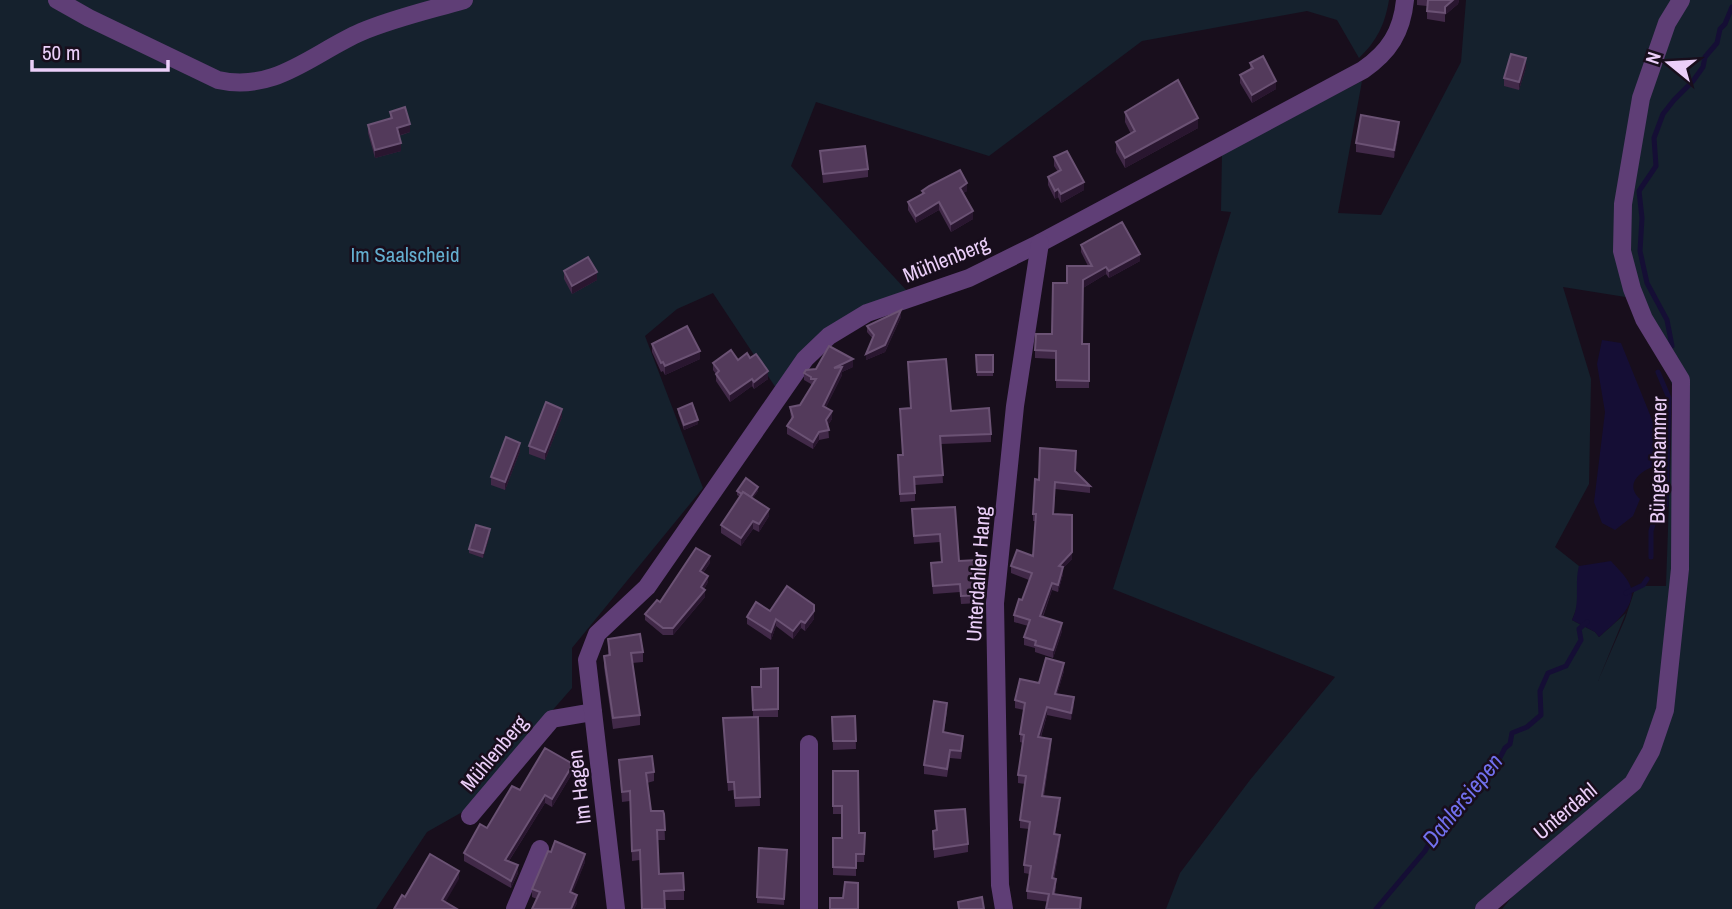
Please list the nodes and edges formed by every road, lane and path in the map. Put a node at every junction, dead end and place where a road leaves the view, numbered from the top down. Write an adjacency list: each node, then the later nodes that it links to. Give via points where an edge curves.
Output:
1 (57, 0): 2 (street, via 218,80 233,83 286,73 362,32)
2 (464, 0)
3 (1405, 0): 5 (street, Mühlenberg, via 1402,25 1392,42 1363,70)
4 (1681, 0): 8 (street, Büngershammer, via 1667,23 1641,98 1623,204 1622,251 1632,289 1644,319 1681,380 1680,569 1665,710)
5 (1040, 243): 6 (street, Mühlenberg, via 969,278 867,313 821,344 805,359 648,587 597,634); 15 (street, Unterdahler Hang, via 1015,406 995,603)
6 (587, 660): 7 (street, Im Hagen)
7 (593, 712): 10 (street, Mühlenberg, via 552,719); 13 (street, Im Hagen)
8 (1658, 734): 16 (street, Unterdahl, via 1633,783)
9 (809, 744): 14 (street)
10 (470, 817)
11 (540, 849): 12 (street)
12 (515, 909)
13 (616, 909)
14 (809, 909)
15 (1004, 909)
16 (1484, 909)

